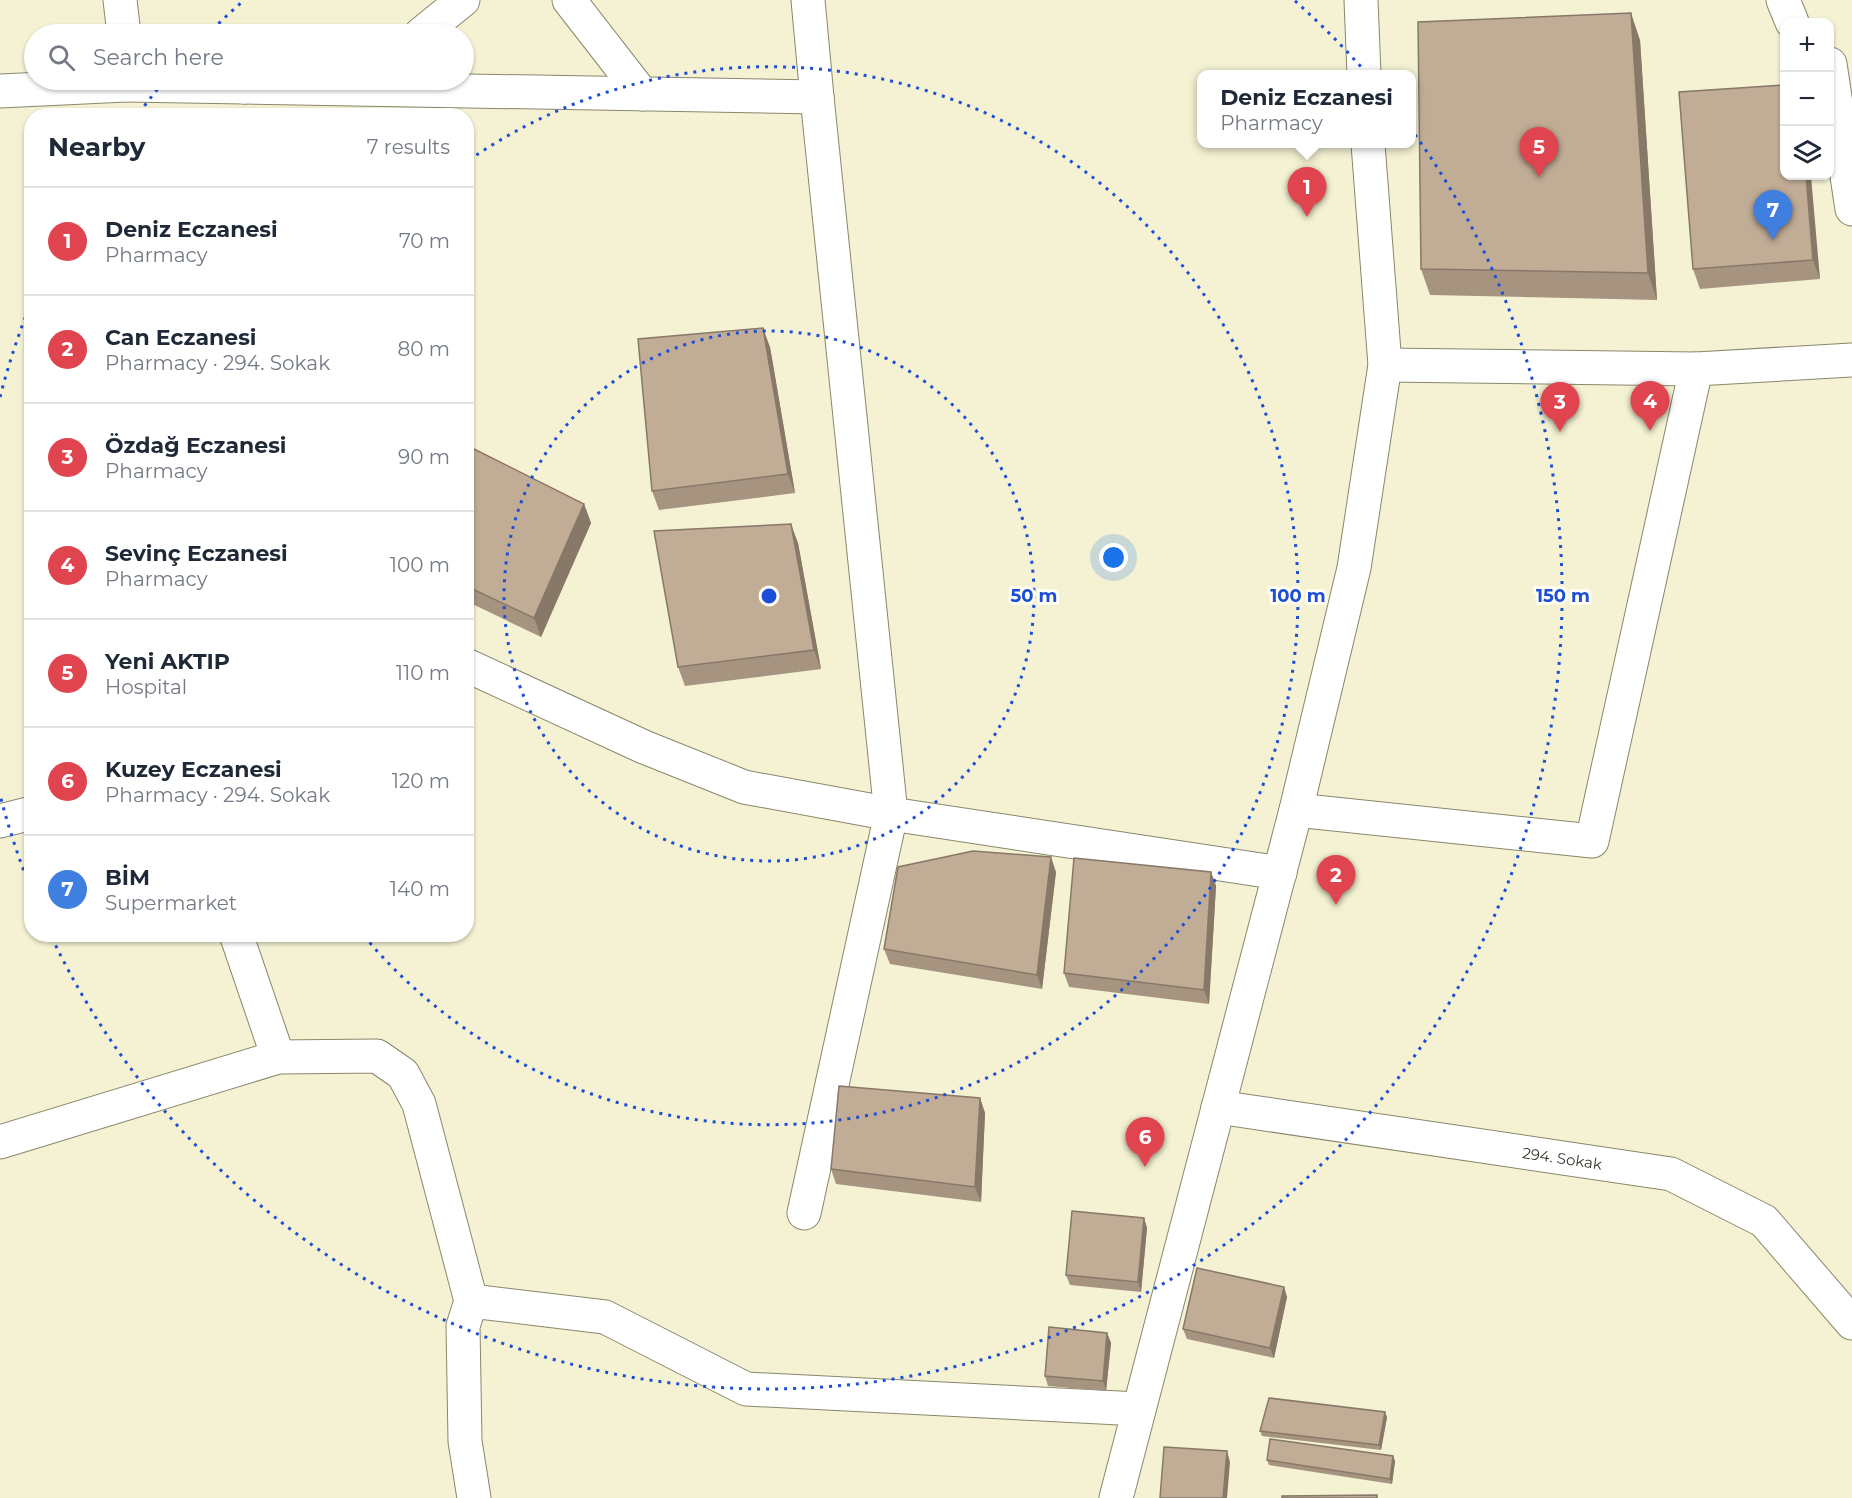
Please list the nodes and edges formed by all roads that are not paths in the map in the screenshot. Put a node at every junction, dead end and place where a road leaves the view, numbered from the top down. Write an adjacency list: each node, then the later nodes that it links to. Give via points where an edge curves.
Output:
1 (120, 0): 8 (street)
2 (463, 0): 9 (street)
3 (569, 0): 15 (street)
4 (808, 0): 16 (street)
5 (1361, 0): 10 (street)
6 (1783, 0): 7 (street)
7 (1790, 18)
8 (123, 24)
9 (433, 24)
10 (1364, 70)
11 (1831, 72): 18 (street)
12 (24, 89): 14 (street)
13 (415, 90): 15 (street)
14 (0, 91)
15 (642, 94): 16 (street)
16 (817, 97): 24 (street)
17 (1368, 148): 20 (street)
18 (1852, 209)
19 (1852, 360): 21 (street)
20 (1385, 365): 21 (street); 23 (street, via 1354,568)
21 (1696, 369): 23 (street, via 1592,841)
22 (474, 669): 24 (street, via 744,788)
23 (1296, 810): 27 (street)
24 (891, 814): 27 (street); 32 (street)
25 (24, 815): 26 (street)
26 (0, 821)
27 (1280, 873): 30 (street)
28 (239, 942): 29 (street)
29 (278, 1057): 31 (street); 33 (street, via 376,1056 403,1074 419,1104)
30 (1218, 1107): 34 (street, 294. Sokak, via 1671,1174 1764,1221); 35 (street)
31 (0, 1142)
32 (804, 1212)
33 (471, 1301): 35 (street, via 605,1317 746,1389); 36 (street, via 463,1326 465,1440)
34 (1852, 1323)
35 (1139, 1409): 37 (street)
36 (474, 1498)
37 (1116, 1498)

